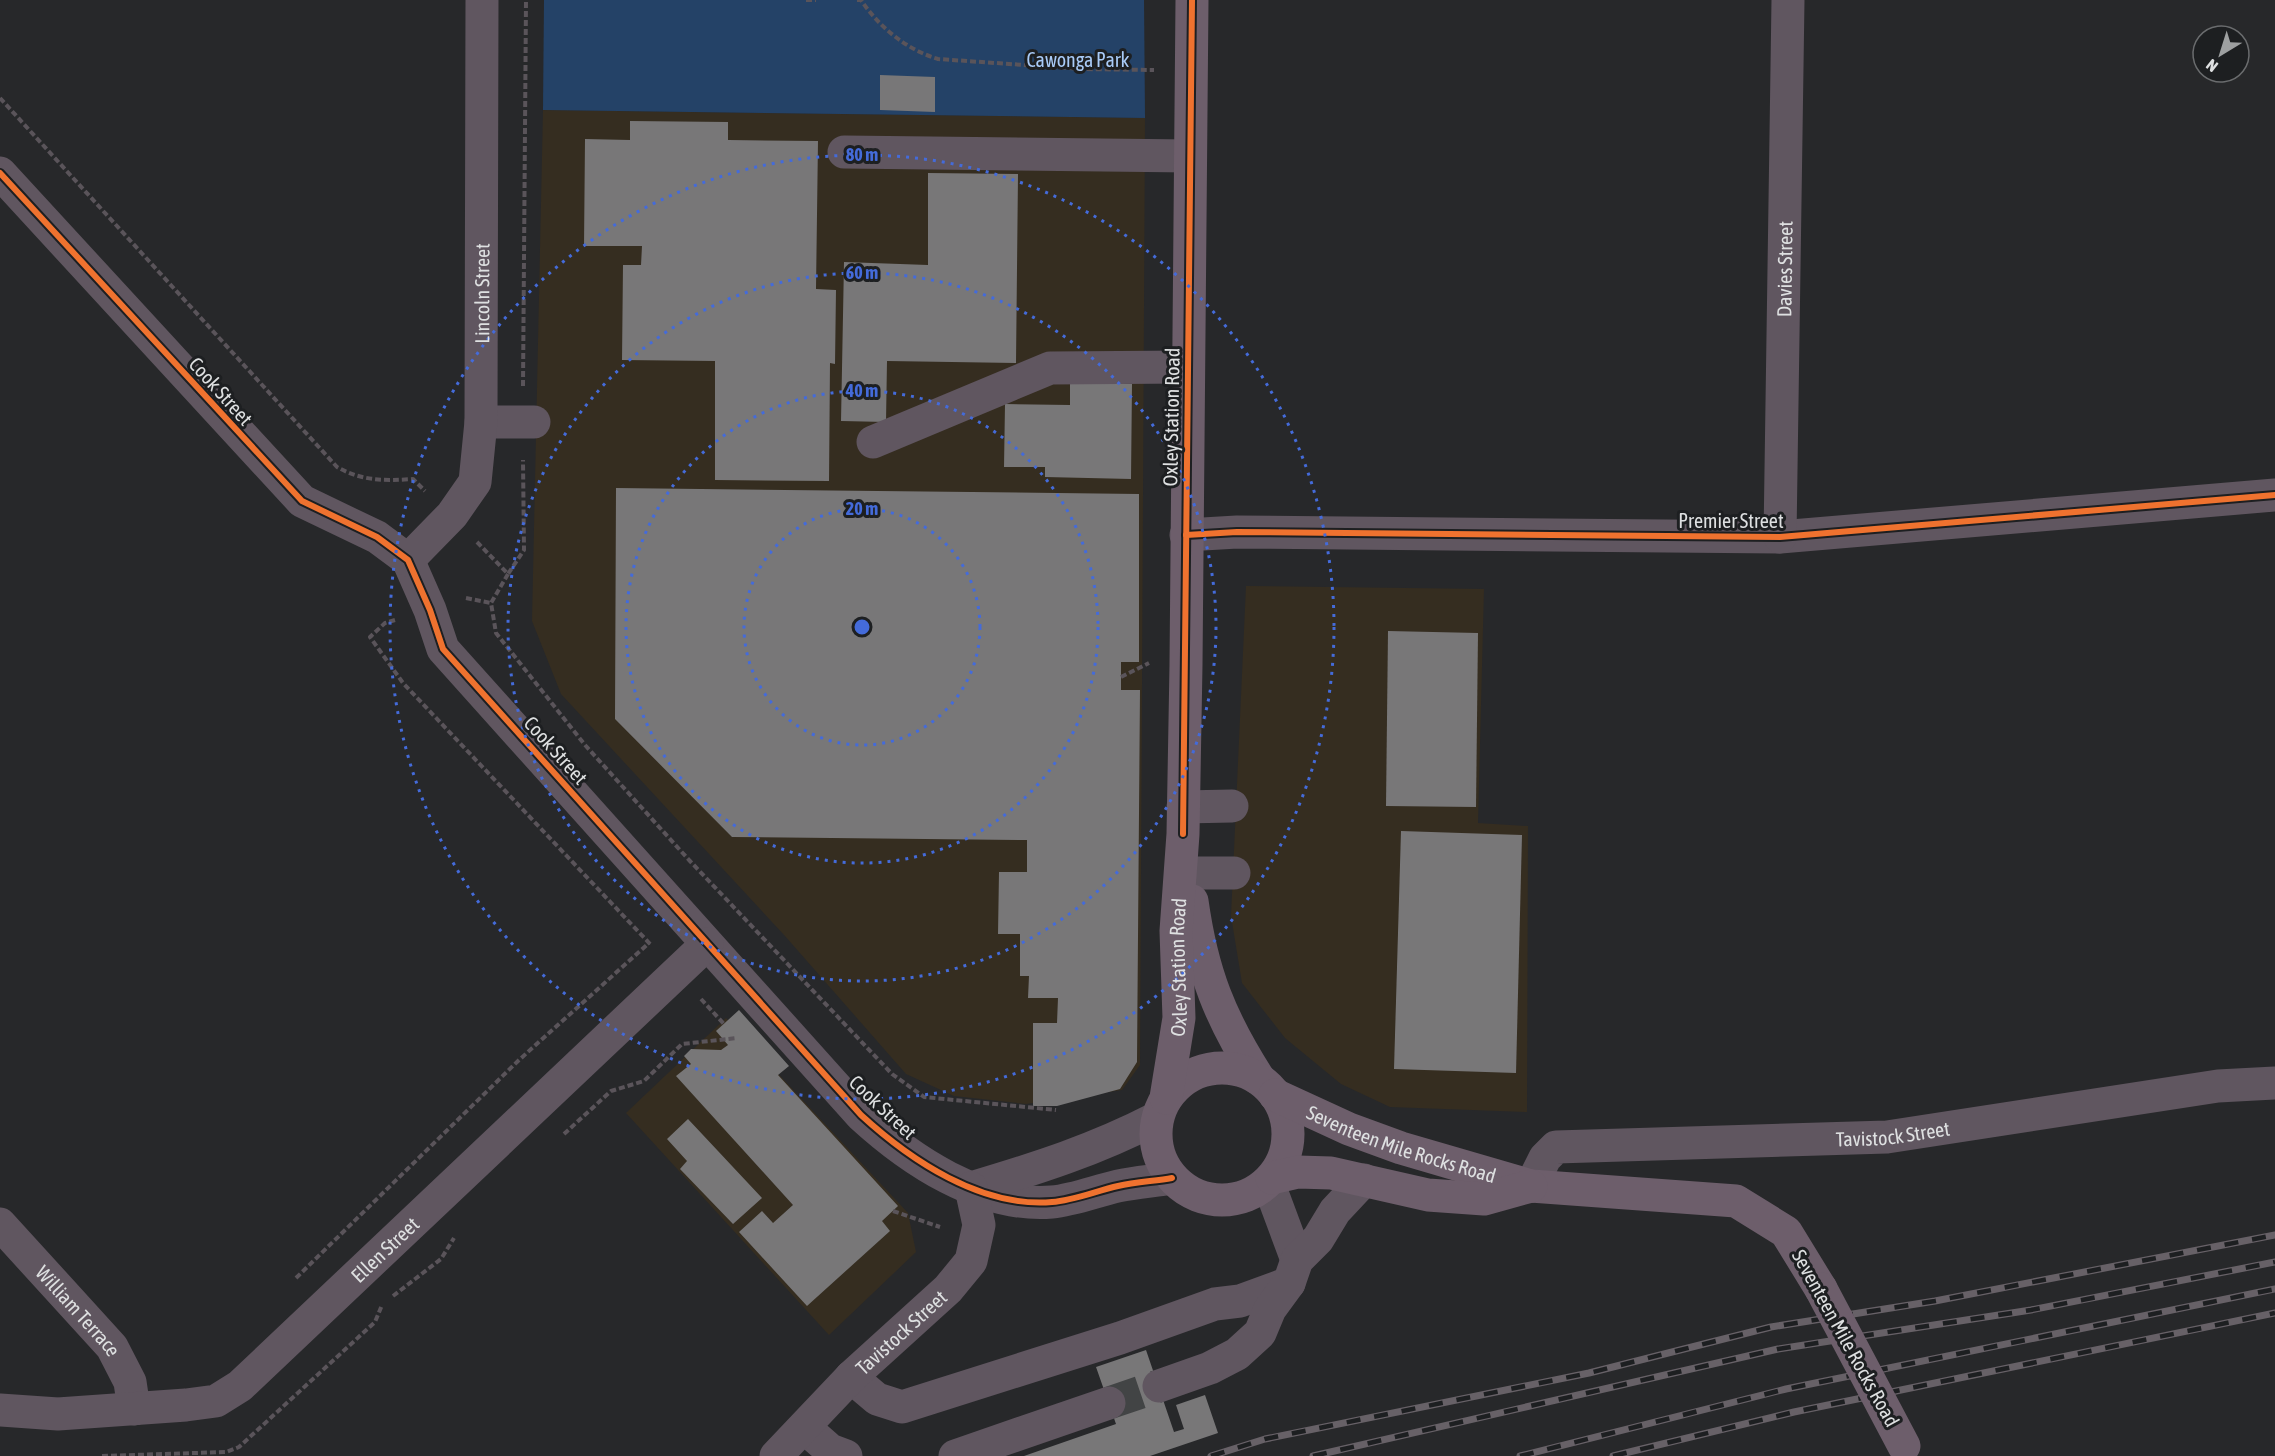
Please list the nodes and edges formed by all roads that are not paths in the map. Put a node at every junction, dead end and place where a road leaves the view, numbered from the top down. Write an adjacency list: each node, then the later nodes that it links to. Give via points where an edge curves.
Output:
1 (482, 0): 8 (street, Lincoln Street)
2 (1192, 0): 5 (main road, Oxley Station Road)
3 (1788, 0): 13 (street, Davies Street)
4 (844, 152): 5 (street)
5 (1190, 156): 7 (main road, Oxley Station Road)
6 (0, 173): 14 (street, Cook Street, via 303,501 377,537)
7 (1188, 367): 10 (street, via 1050,368); 12 (main road, Oxley Station Road)
8 (481, 422): 9 (street); 14 (street, Lincoln Street, via 475,482 452,514)
9 (528, 422)
10 (873, 442)
11 (2275, 495): 13 (street, Premier Street)
12 (1186, 535): 13 (street, Premier Street, via 1237,532); 16 (main road, Oxley Station Road)
13 (1780, 537)
14 (408, 560): 19 (street, Cook Street, via 443,649)
15 (1232, 806): 16 (street)
16 (1183, 820): 17 (main road, Oxley Station Road); 22 (main road, Oxley Station Road, via 1176,931 1179,1018)
17 (1188, 873): 18 (street); 21 (main road, Oxley Station Road, via 1210,987 1231,1035)
18 (1234, 873)
19 (707, 944): 27 (street, Cook Street, via 861,1115 895,1145); 33 (street, Ellen Street, via 240,1386 216,1401)
20 (2275, 1083): 26 (street, Tavistock Street, via 2218,1086 1887,1137 1556,1147 1545,1158)
21 (1267, 1087): 22 (main road, via 1240,1070 1198,1072 1179,1082); 24 (main road, via 1285,1115 1288,1137 1284,1159); 26 (main road, Seventeen Mile Rocks Road, via 1349,1129)
22 (1161, 1108): 23 (main road, via 1156,1139 1161,1160); 27 (street, via 1110,1143)
23 (1172, 1178): 24 (main road, via 1190,1192 1211,1199 1234,1199 1254,1192); 27 (street, Cook Street, via 1050,1202 1012,1199)
24 (1270, 1180): 25 (main road, Seventeen Mile Rocks Road, via 1298,1172); 29 (street)
25 (1364, 1180): 26 (main road, Seventeen Mile Rocks Road, via 1428,1195 1484,1199); 29 (street, via 1335,1210)
26 (1531, 1186): 36 (main road, Seventeen Mile Rocks Road, bridge, via 1736,1201 1786,1232 1821,1289)
27 (971, 1188): 30 (street, Tavistock Street, via 979,1225 971,1261 948,1289)
28 (0, 1224): 33 (street, William Terrace, via 112,1347 130,1382)
29 (1293, 1272): 30 (street, via 1240,1301 1215,1304 902,1407 878,1399); 31 (street, via 1260,1333 1238,1354)
30 (851, 1377): 35 (street, Tavistock Street)
31 (1158, 1386)
32 (1109, 1403): 39 (street)
33 (134, 1409): 34 (street, Ellen Street, via 58,1414)
34 (0, 1410)
35 (805, 1428): 37 (street, Tavistock Street); 38 (street, via 830,1450)
36 (1907, 1451)
37 (776, 1456)
38 (846, 1456)
39 (954, 1456)

